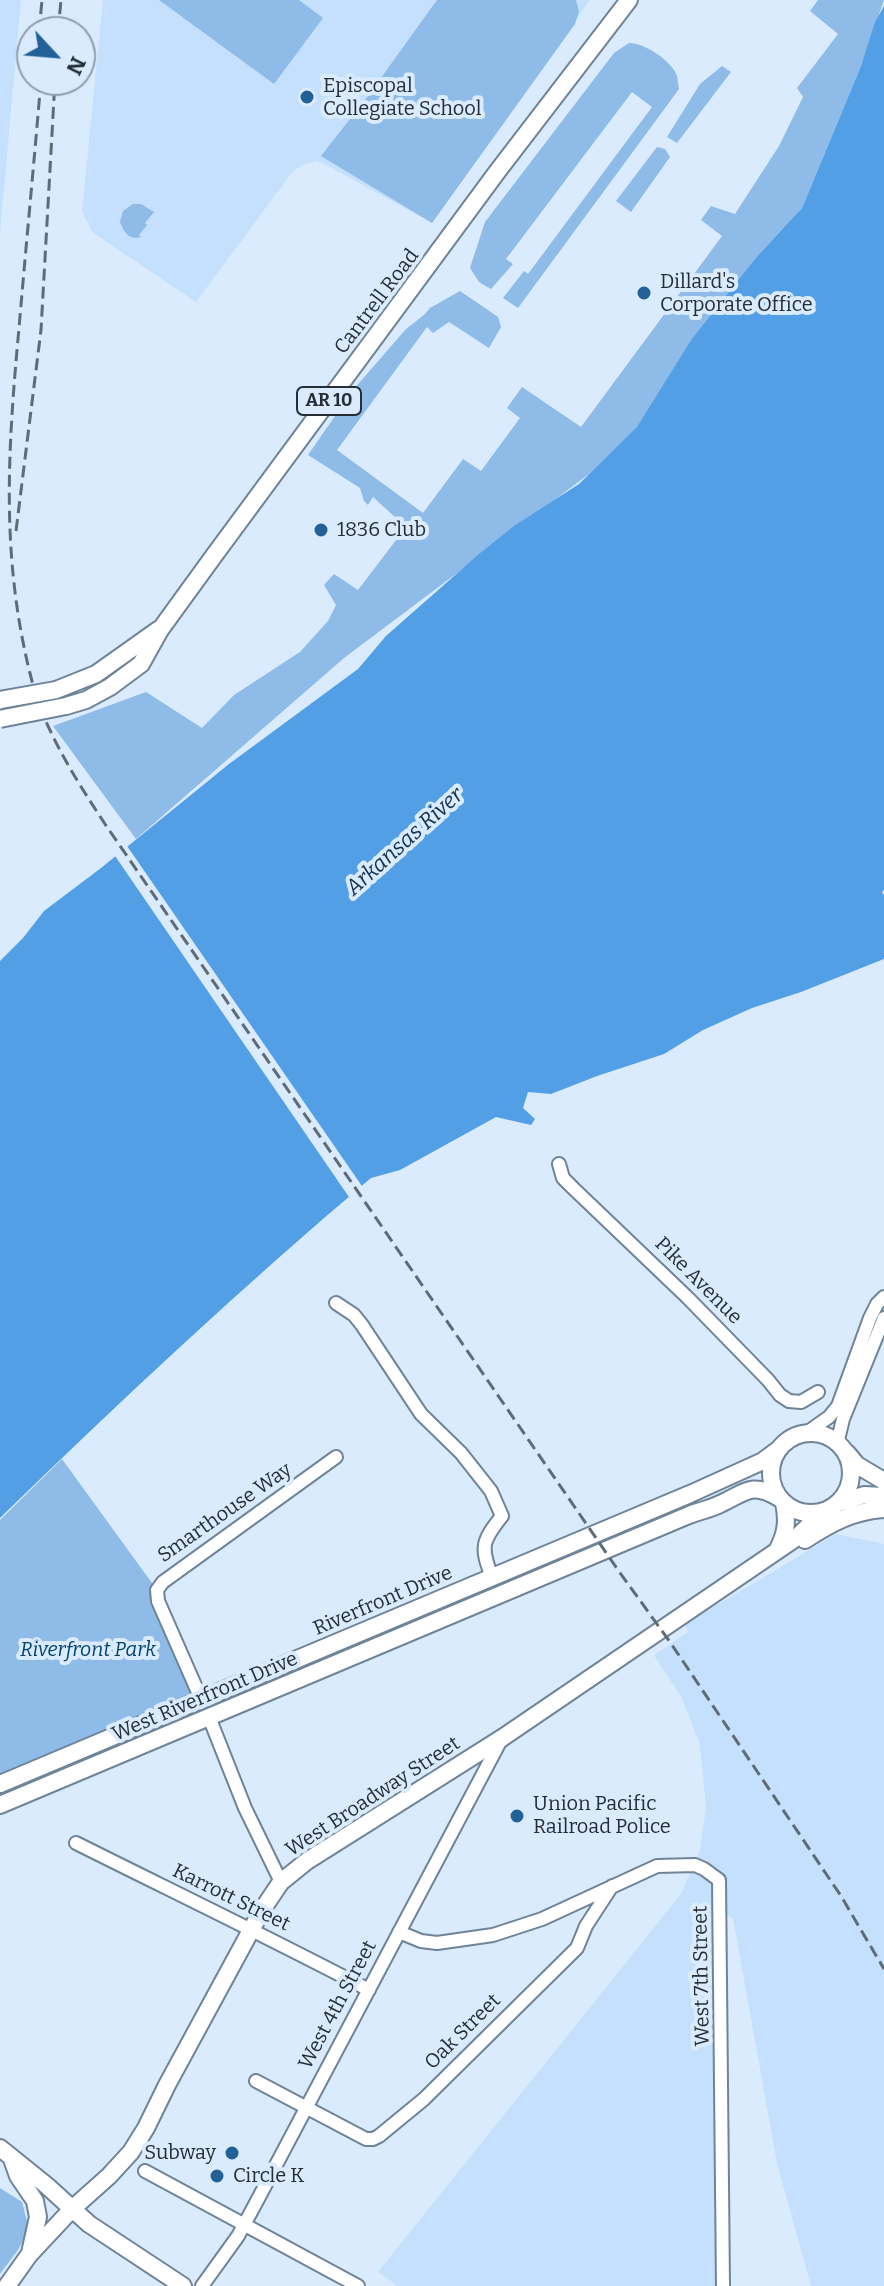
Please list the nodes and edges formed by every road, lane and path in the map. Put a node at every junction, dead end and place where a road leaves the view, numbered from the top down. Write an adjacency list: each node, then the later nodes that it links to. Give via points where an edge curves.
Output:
1 (629, 0): 2 (main road, Cantrell Road / AR 10)
2 (160, 630): 3 (main road, AR 10, bridge, via 83,681); 4 (main road, AR 10, bridge, via 141,664 86,700)
3 (0, 700)
4 (0, 719)
5 (559, 1164): 9 (street, Pike Avenue, via 563,1178 780,1395 801,1402)
6 (884, 1297): 10 (street, via 870,1318 838,1406)
7 (336, 1303): 20 (street, via 354,1315 421,1414 491,1491 502,1516 484,1542)
8 (884, 1318): 11 (street, via 843,1419)
9 (818, 1392)
10 (805, 1434): 11 (main road); 12 (main road)
11 (840, 1446): 14 (main road, via 857,1465); 17 (main road, via 850,1465 850,1482)
12 (779, 1449): 16 (main road, via 772,1478); 20 (main road, Riverfront Drive, via 702,1489)
13 (336, 1457): 21 (street, Smarthouse Way, via 159,1586 158,1601)
14 (884, 1481)
15 (884, 1496): 17 (main road, via 864,1495)
16 (781, 1500): 17 (main road, via 805,1512); 19 (main road, via 787,1521); 22 (main road, West Riverfront Drive, via 762,1489 748,1489)
17 (828, 1508): 19 (main road, West Broadway Street)
18 (884, 1509): 19 (main road, via 835,1520)
19 (777, 1551): 23 (main road, West Broadway Street)
20 (492, 1577): 21 (main road, Riverfront Drive)
21 (201, 1699): 22 (main road); 24 (main road, Riverfront Drive)
22 (209, 1717): 25 (main road, West Riverfront Drive); 27 (street)
23 (502, 1738): 27 (main road, West Broadway Street); 32 (street, West 4th Street)
24 (0, 1784)
25 (0, 1805)
26 (76, 1843): 31 (street, Karrott Street)
27 (281, 1882): 31 (main road, West Broadway Street)
28 (612, 1886): 29 (street, West 7th Street); 30 (street, Oak Street); 45 (street, West 7th Street, via 674,1864 699,1866 719,1880)
29 (569, 1907): 30 (street); 32 (street, via 475,1939 429,1943)
30 (586, 1926): 35 (street, Oak Street, via 577,1948 560,1966 402,2119 373,2139)
31 (252, 1930): 33 (street, Karrott Street); 38 (main road, West Broadway Street, via 131,2152)
32 (399, 1932): 33 (street, West 4th Street)
33 (369, 1990): 35 (street, West 4th Street)
34 (256, 2081): 35 (street)
35 (307, 2108): 39 (street, West 4th Street)
36 (6, 2153): 38 (main road); 40 (main road, via 35,2201 38,2217)
37 (145, 2171): 39 (street)
38 (72, 2209): 40 (main road, West Broadway Street); 42 (main road)
39 (244, 2225): 43 (street, West 4th Street); 44 (street)
40 (29, 2255): 41 (main road, West Broadway Street)
41 (7, 2286)
42 (183, 2286)
43 (202, 2286)
44 (358, 2286)
45 (723, 2286)

